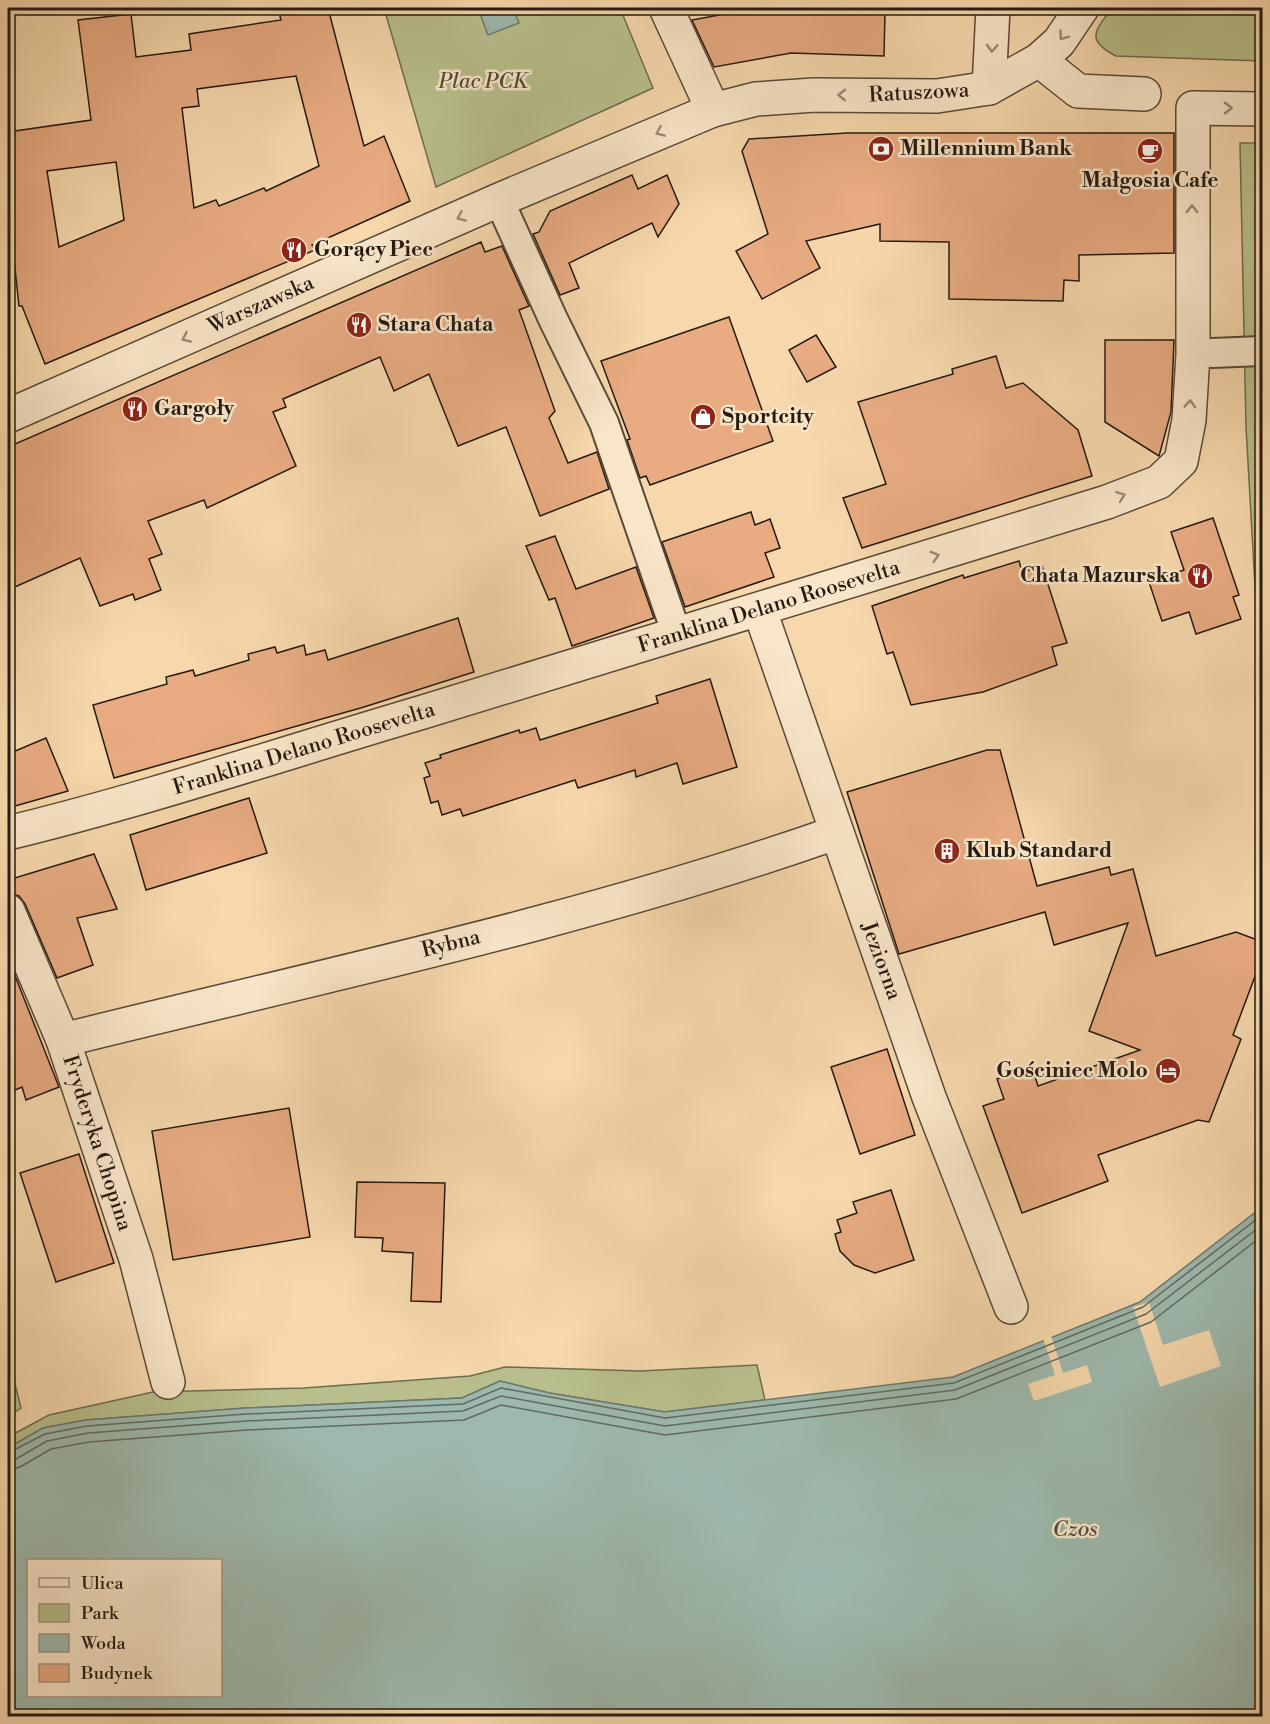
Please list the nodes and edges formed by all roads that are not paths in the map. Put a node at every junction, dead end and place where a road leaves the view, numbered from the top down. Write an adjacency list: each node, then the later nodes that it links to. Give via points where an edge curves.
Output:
1 (666, 8): 8 (street)
2 (993, 8): 5 (street, one-way to 5)
3 (1082, 8): 4 (street, Ratuszowa, one-way to 4, via 1059,42)
4 (1039, 60): 5 (street, Ratuszowa); 6 (street, via 1078,91)
5 (989, 88): 8 (street, Ratuszowa, one-way to 8, via 938,96 814,95 756,99)
6 (1144, 94)
7 (1263, 109): 13 (street, Franklina Delano Roosevelta, one-way to 7, via 1160,482 1180,461 1189,420 1193,354 1193,108)
8 (713, 110): 9 (street, Warszawska, one-way to 9)
9 (499, 200): 12 (street, Warszawska, one-way to 12); 14 (street, via 604,423)
10 (1263, 351): 11 (street)
11 (1212, 353)
12 (8, 416)
13 (760, 611): 14 (street, Franklina Delano Roosevelta); 16 (street, Jeziorna)
14 (677, 635): 15 (street, Franklina Delano Roosevelta, via 177,789)
15 (8, 833)
16 (835, 833): 18 (street, Rybna, via 763,858 524,926); 19 (street, Jeziorna, via 928,1097)
17 (8, 911): 18 (street, Fryderyka Chopina)
18 (63, 1040): 20 (street, Fryderyka Chopina, via 136,1259)
19 (1011, 1307)
20 (168, 1382)

